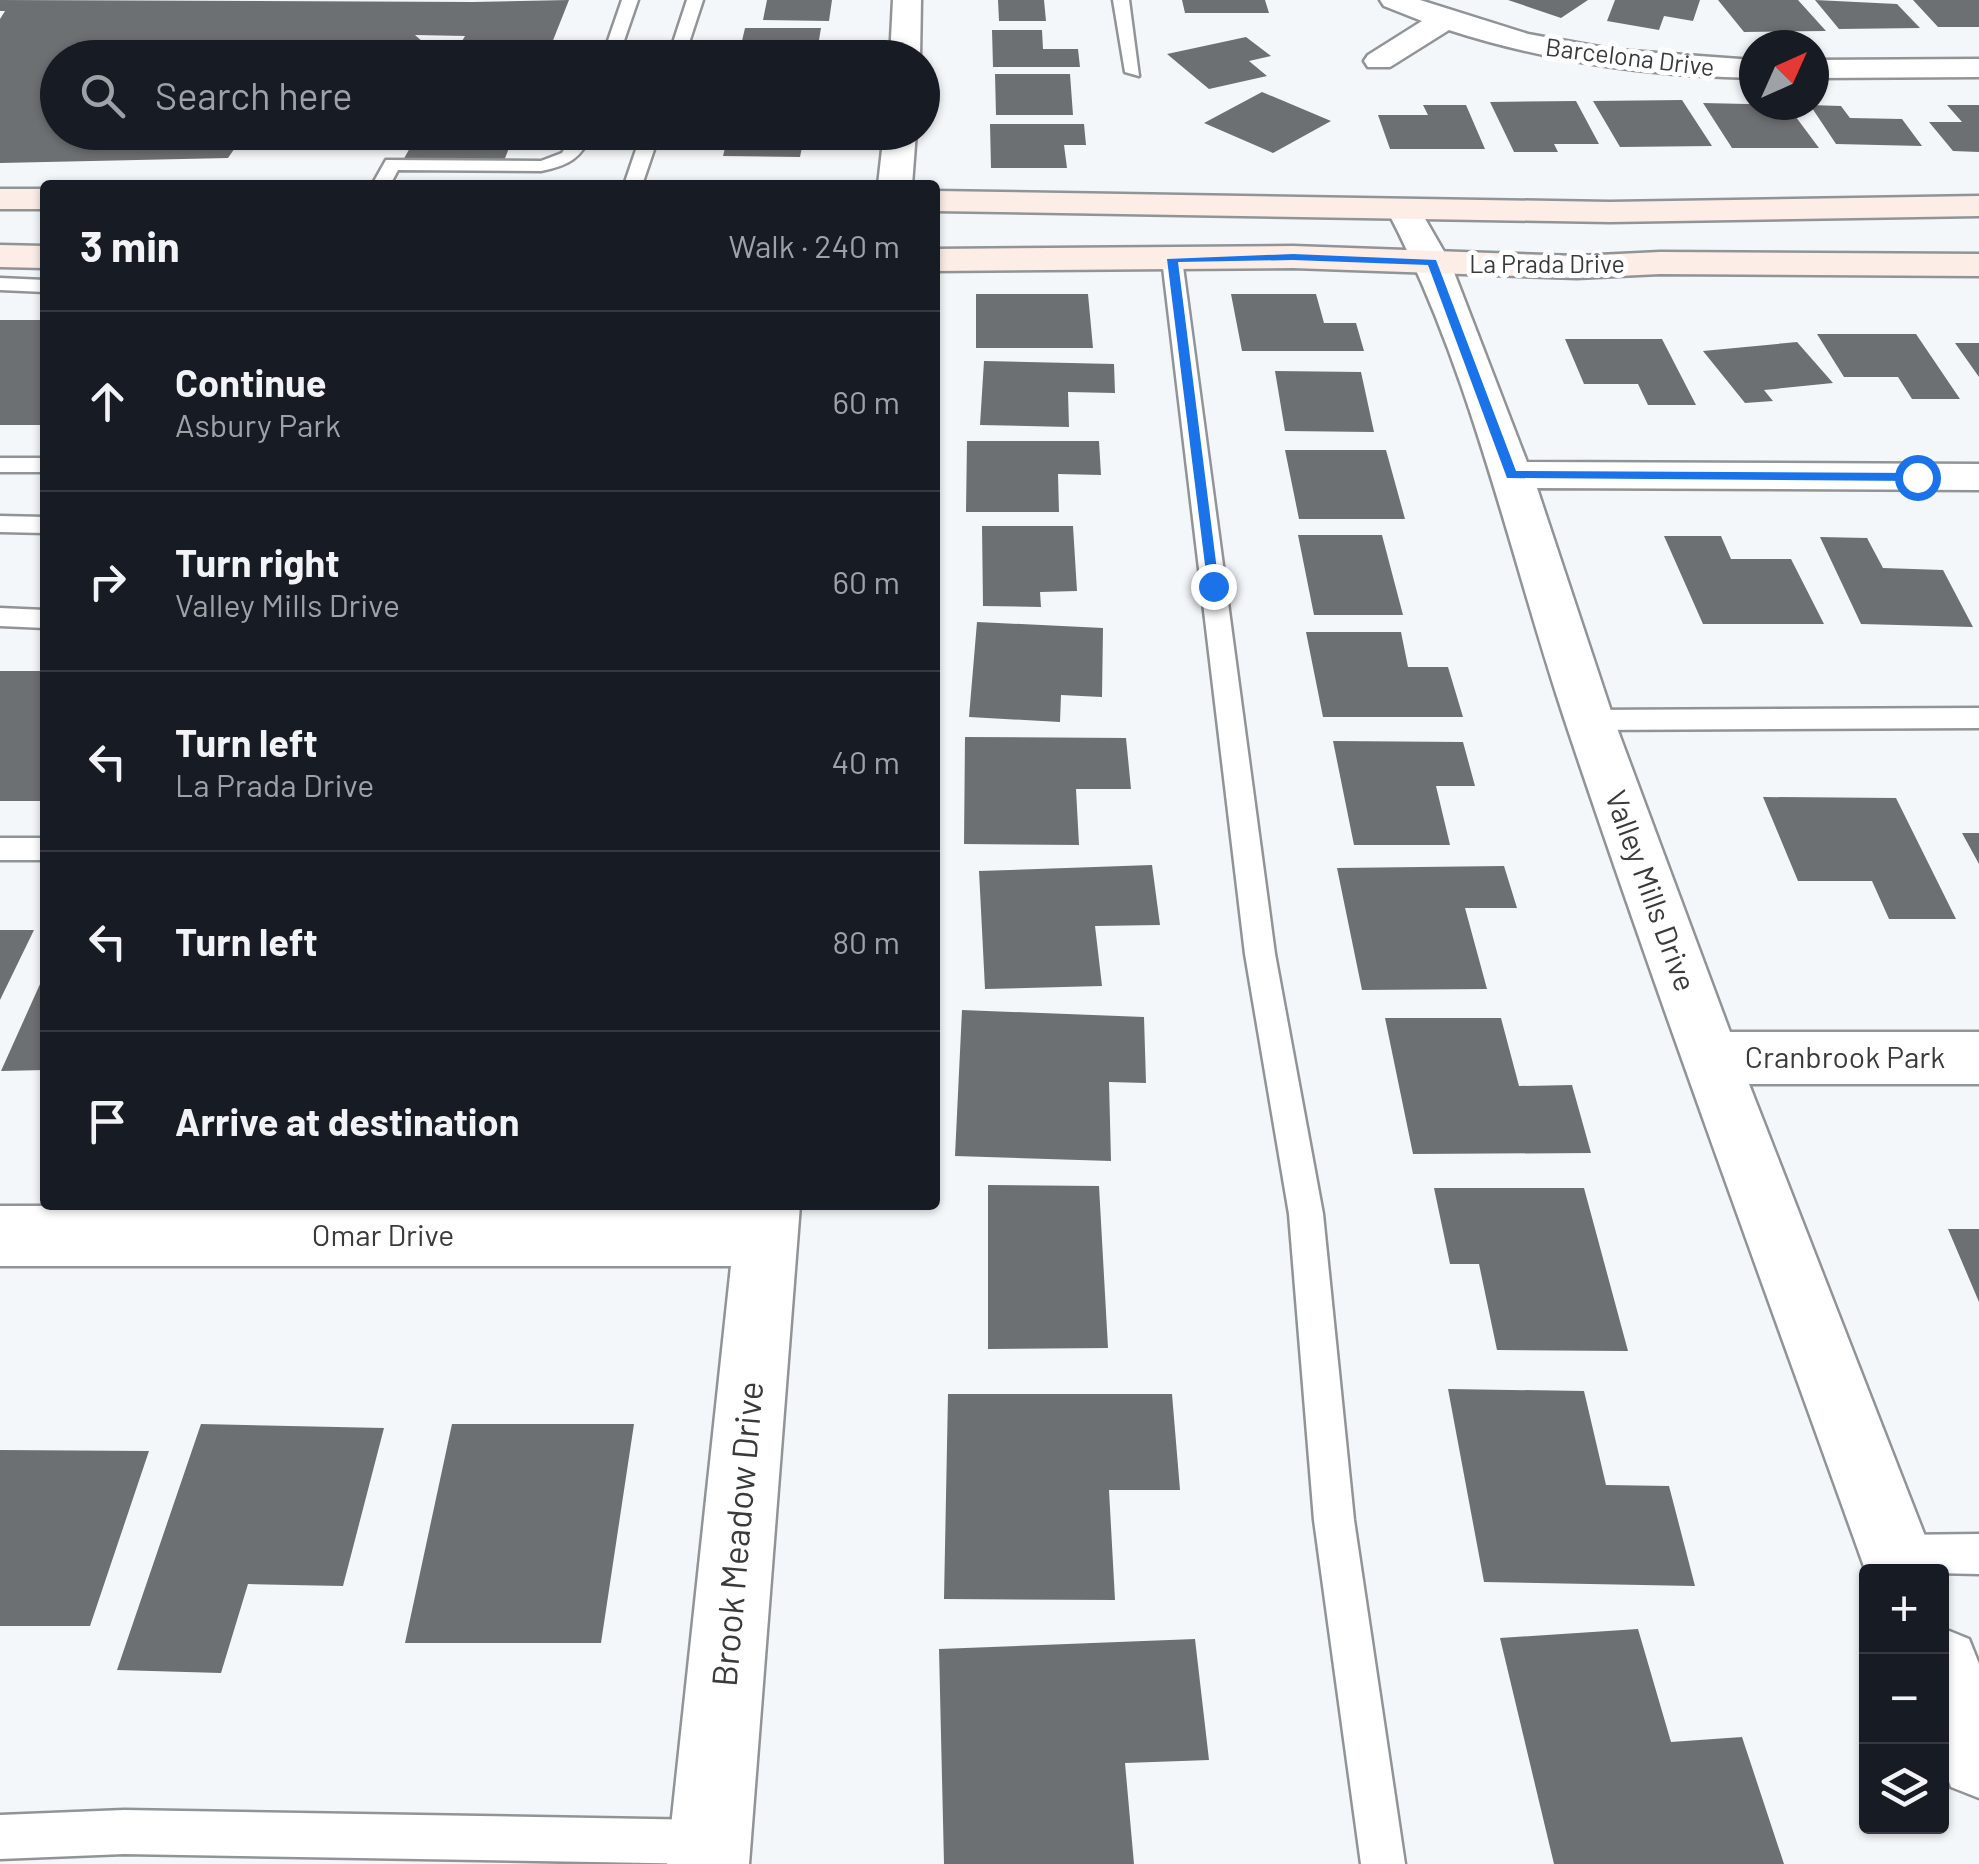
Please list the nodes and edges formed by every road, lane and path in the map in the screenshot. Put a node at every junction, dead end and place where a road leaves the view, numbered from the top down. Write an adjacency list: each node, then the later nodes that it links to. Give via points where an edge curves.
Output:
1 (630, 0): 7 (lane)
2 (695, 0): 8 (lane)
3 (907, 0): 9 (street)
4 (1121, 0): 14 (lane)
5 (1394, 0): 6 (street, Barcelona Drive)
6 (1444, 20): 10 (street); 11 (street, Barcelona Drive, via 1584,56)
7 (616, 40)
8 (682, 40)
9 (906, 40)
10 (1379, 61)
11 (1739, 68)
12 (1979, 68): 13 (street)
13 (1829, 69)
14 (1133, 72)
15 (578, 150): 18 (lane, via 541,166 392,164)
16 (645, 150): 19 (lane)
17 (898, 150): 20 (street)
18 (384, 180)
19 (634, 180)
20 (895, 180)
21 (0, 200): 22 (main road)
22 (40, 200)
23 (940, 201): 25 (main road, La Prada Drive)
24 (1979, 206): 25 (main road, La Prada Drive)
25 (1404, 210): 30 (street, Valley Mills Drive)
26 (0, 256): 27 (main road)
27 (40, 257)
28 (1172, 259): 29 (main road, La Prada Drive); 30 (main road, La Prada Drive); 57 (lane, via 1260,954 1306,1214 1334,1520)
29 (940, 260)
30 (1432, 262): 31 (main road, La Prada Drive); 36 (street, Valley Mills Drive)
31 (1979, 265)
32 (0, 284): 33 (lane)
33 (40, 286)
34 (0, 465): 35 (lane)
35 (40, 465)
36 (1512, 475): 37 (street); 43 (street, Valley Mills Drive)
37 (1979, 477)
38 (0, 524): 39 (lane)
39 (40, 525)
40 (0, 618): 41 (lane)
41 (40, 618)
42 (1979, 718): 43 (lane)
43 (1589, 720): 46 (street, Valley Mills Drive)
44 (0, 849): 45 (lane)
45 (40, 850)
46 (1710, 1058): 47 (street, Cranbrook Park); 52 (street, Valley Mills Drive)
47 (1979, 1058)
48 (389, 1220): 49 (street, Omar Drive); 50 (street, Omar Drive)
49 (767, 1220): 56 (street, Brook Meadow Drive)
50 (0, 1236)
51 (1979, 1554): 52 (lane)
52 (1900, 1563)
53 (1949, 1684): 54 (street)
54 (1979, 1759)
55 (0, 1837): 56 (lane, via 124,1832)
56 (709, 1853)
57 (1383, 1864)

